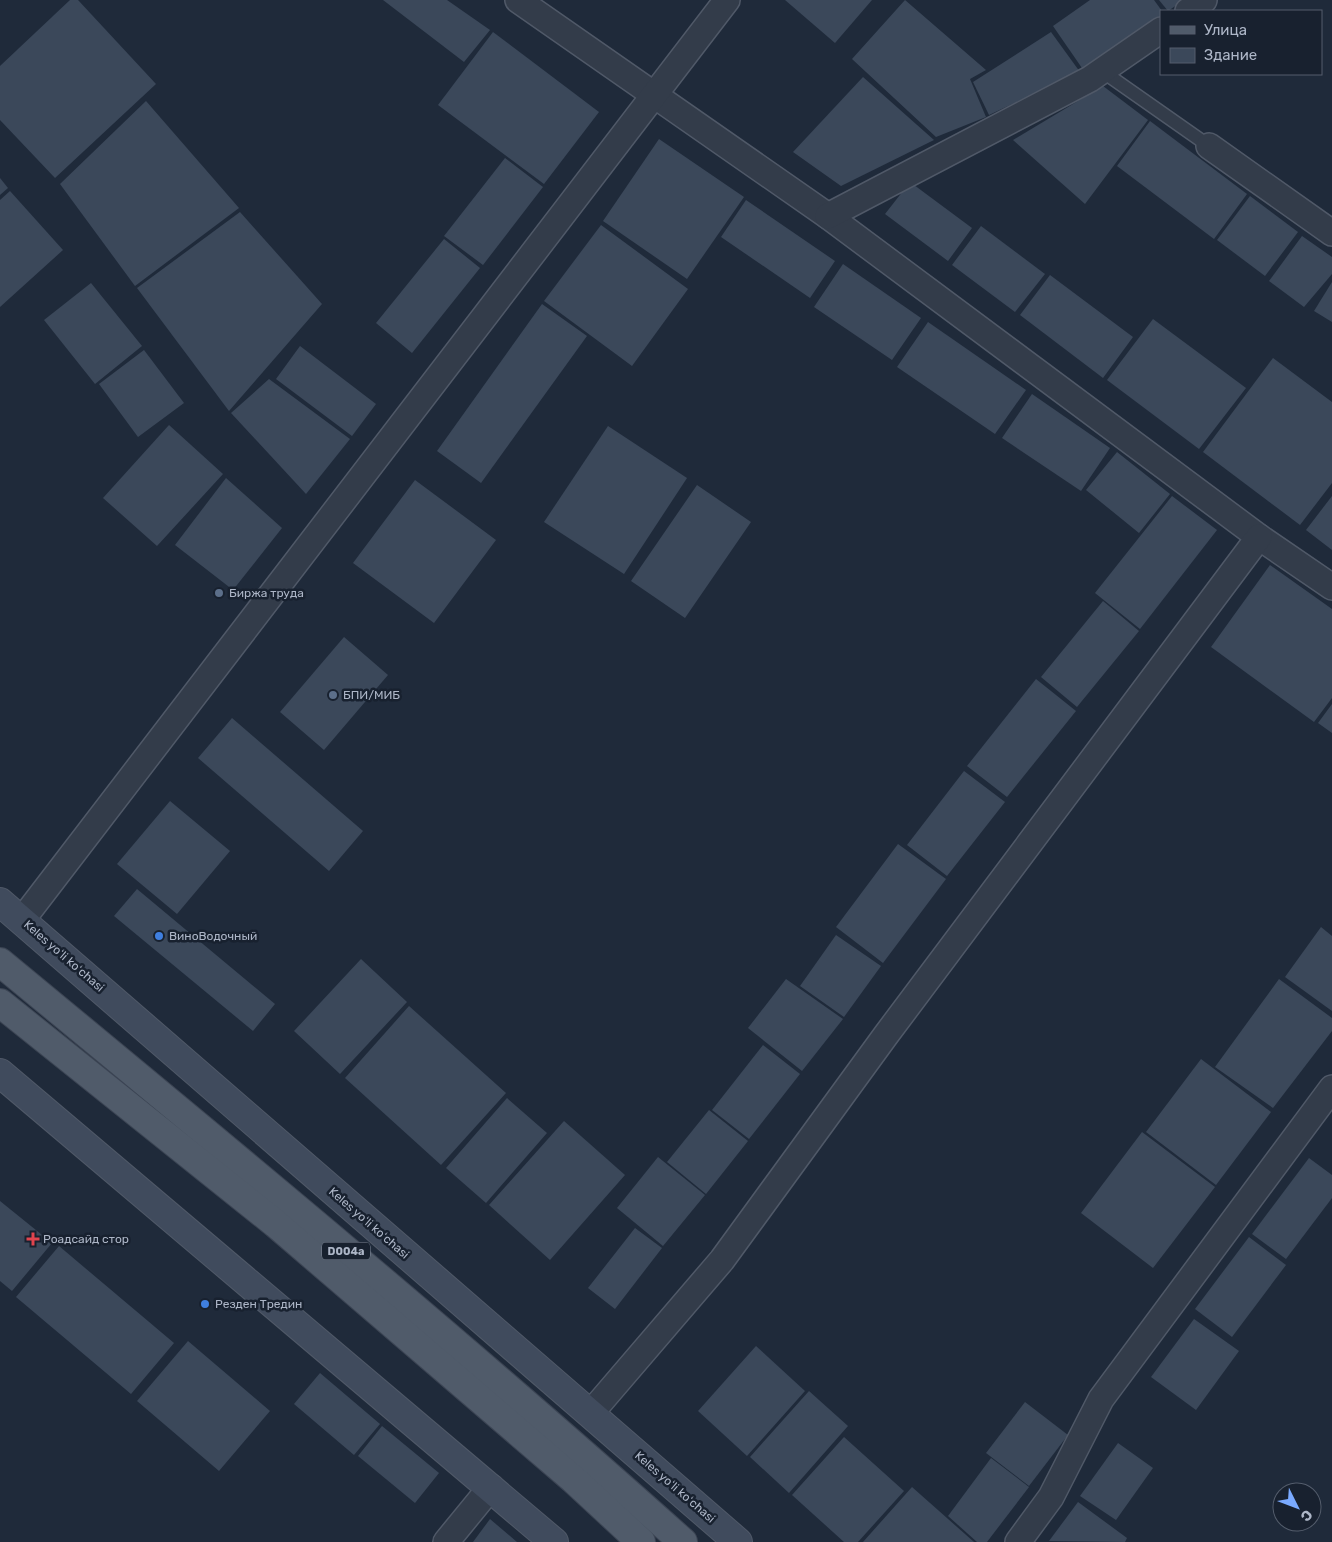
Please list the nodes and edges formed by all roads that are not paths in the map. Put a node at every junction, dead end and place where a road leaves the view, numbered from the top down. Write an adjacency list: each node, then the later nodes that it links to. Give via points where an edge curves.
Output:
1 (518, 0): 7 (street)
2 (727, 0): 7 (street)
3 (1204, 0): 4 (street)
4 (1189, 10)
5 (1160, 31): 6 (street)
6 (1102, 71): 8 (lane); 9 (street)
7 (654, 95): 9 (street); 14 (street)
8 (1209, 146): 10 (street)
9 (828, 216): 11 (street)
10 (1332, 233)
11 (1259, 538): 12 (street); 19 (street, via 886,1035 722,1260)
12 (1332, 587)
13 (0, 902): 14 (main road, Keles yoʻli koʻchasi)
14 (22, 920): 19 (main road, Keles yoʻli koʻchasi)
15 (2, 964): 24 (main road, D004a, via 583,1452)
16 (0, 1003): 23 (main road, D004a, via 276,1224 573,1479)
17 (0, 1073): 20 (main road)
18 (1332, 1088): 26 (street, via 1101,1399 1051,1497)
19 (590, 1414): 25 (main road, Keles yoʻli koʻchasi)
20 (491, 1487): 21 (street); 22 (main road)
21 (446, 1542)
22 (554, 1542)
23 (641, 1542)
24 (683, 1542)
25 (738, 1542)
26 (1018, 1542)

